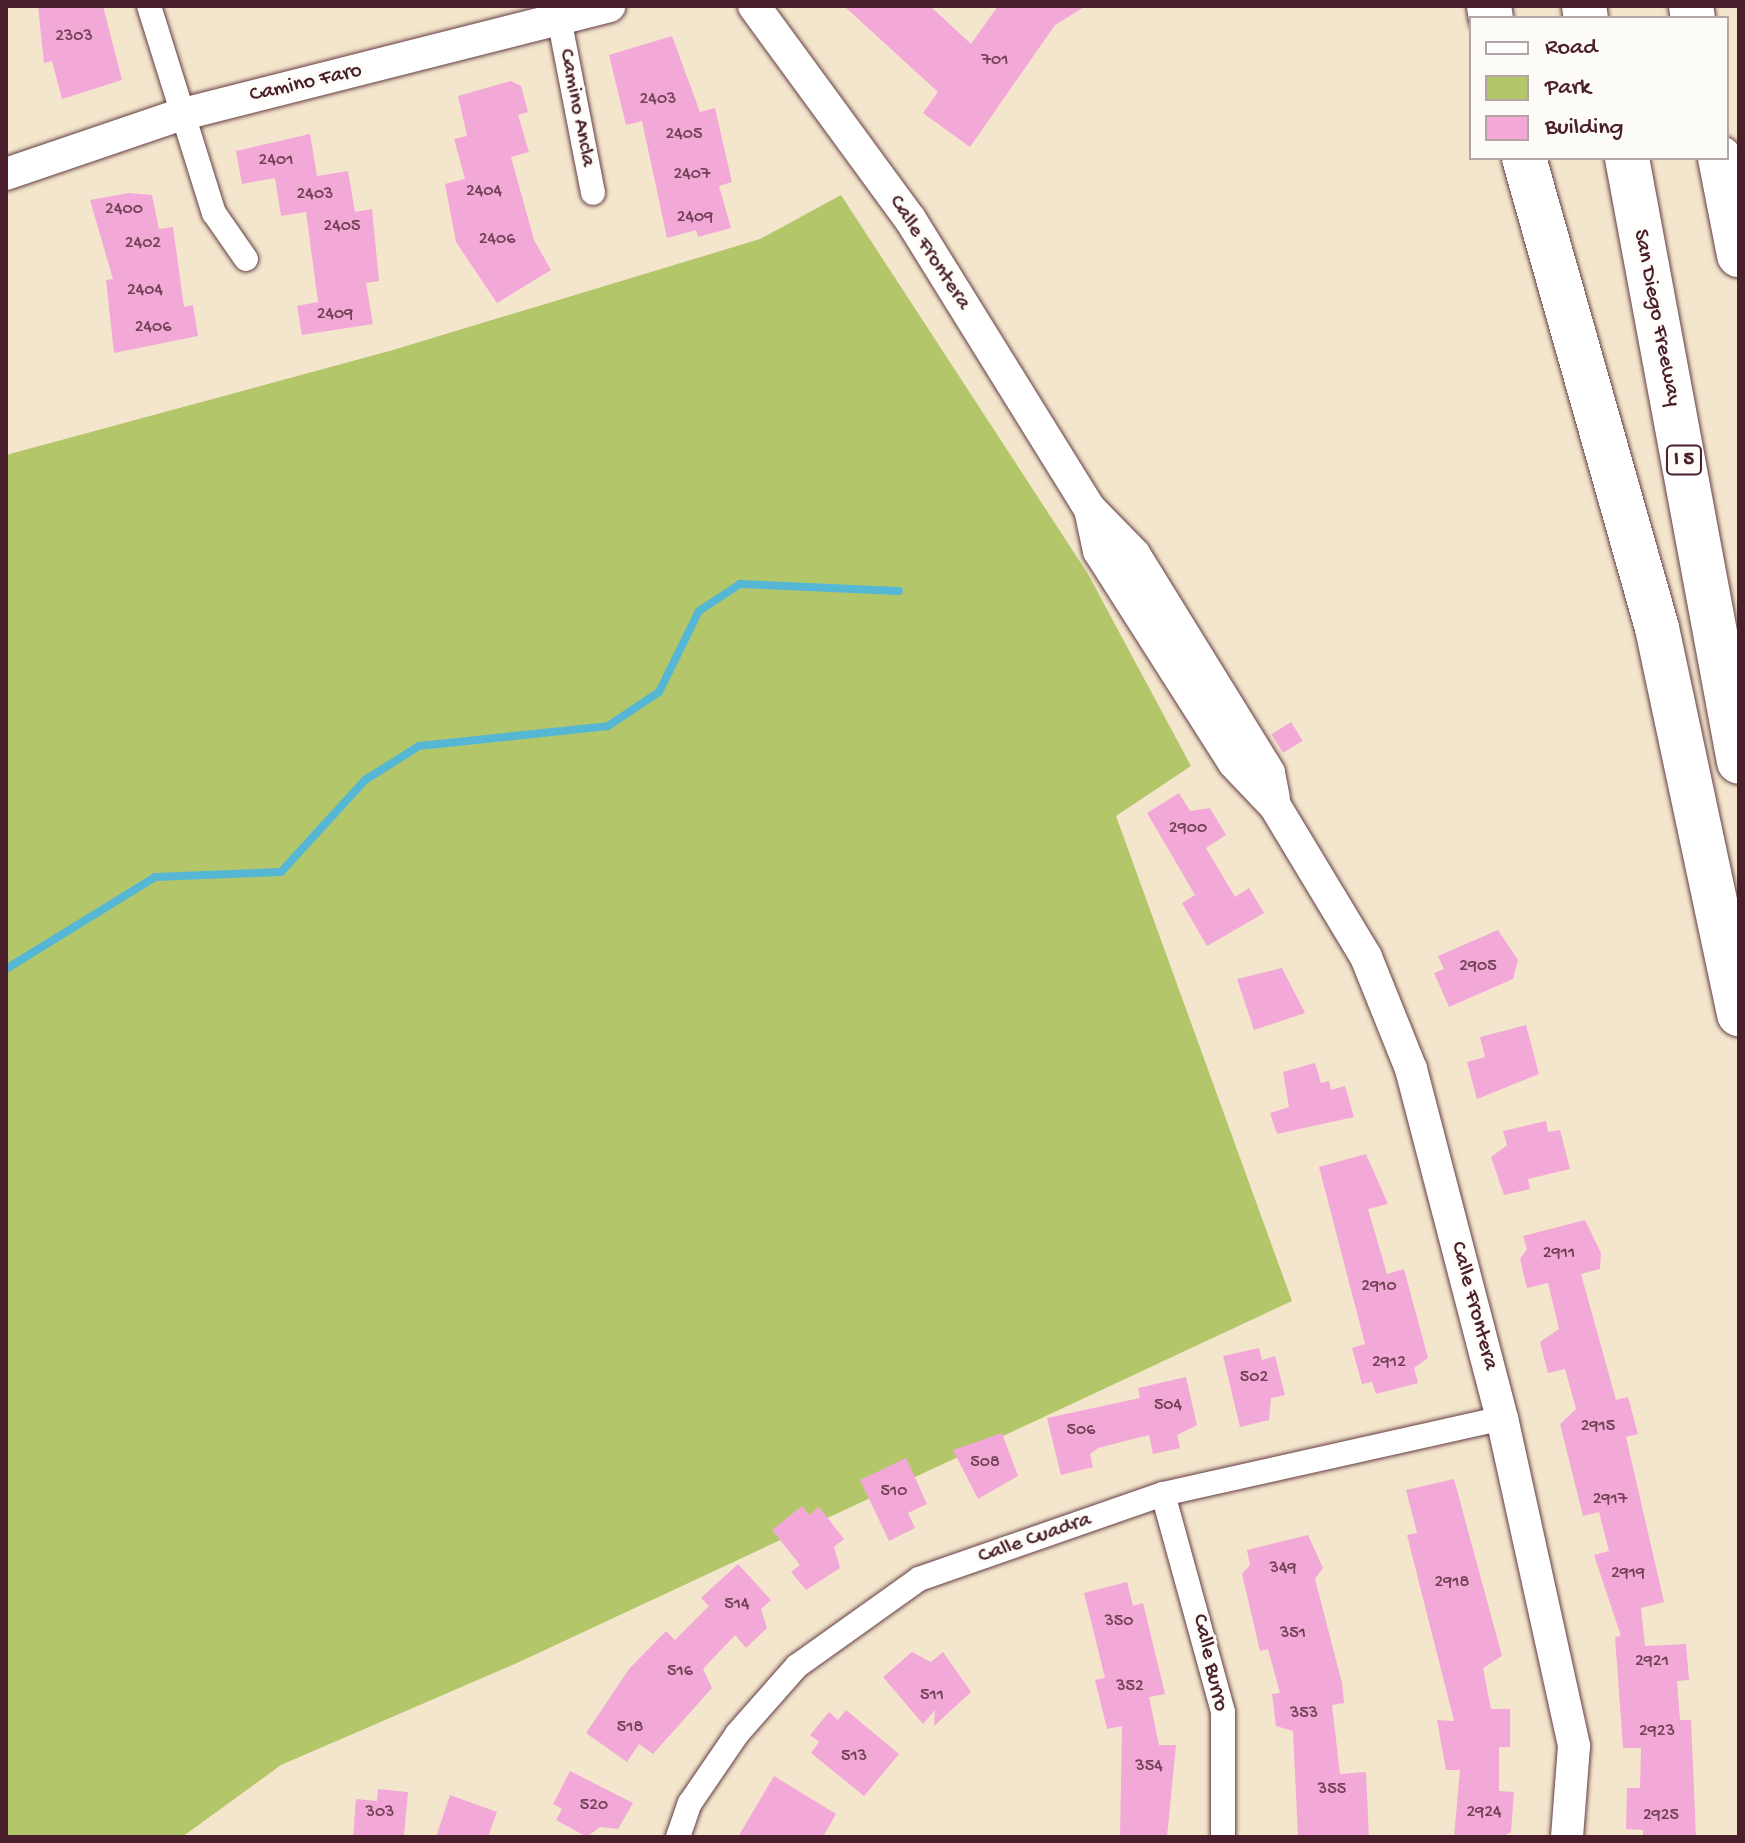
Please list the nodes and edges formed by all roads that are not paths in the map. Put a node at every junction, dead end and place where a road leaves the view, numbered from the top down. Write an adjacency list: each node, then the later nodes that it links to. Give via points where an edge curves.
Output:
1 (149, 6): 5 (street)
2 (609, 6): 4 (street, Camino Faro)
3 (754, 6): 17 (street, Calle Frontera, via 910,219 1090,509 1134,554 1269,773 1275,806 1366,957 1411,1069)
4 (560, 23): 5 (street, Camino Faro); 11 (street, Camino Ancla)
5 (179, 115): 10 (street, Camino Faro); 14 (street, via 214,213)
6 (1525, 160): 16 (highway, via 1657,628)
7 (1621, 160): 12 (highway)
8 (1627, 160): 12 (highway, San Diego Freeway / I 5)
9 (1720, 160): 13 (highway)
10 (6, 174)
11 (593, 193)
12 (1636, 216): 15 (highway, San Diego Freeway / I 5)
13 (1739, 255)
14 (246, 259)
15 (1739, 762)
16 (1739, 1014)
17 (1502, 1418): 18 (street, Calle Cuadra); 21 (street, Calle Frontera, via 1574,1746)
18 (1163, 1494): 19 (street, Calle Cuadra, via 919,1579 797,1666 737,1734 690,1803); 20 (street, Calle Burro, via 1223,1712)
19 (678, 1837)
20 (1223, 1837)
21 (1567, 1837)

